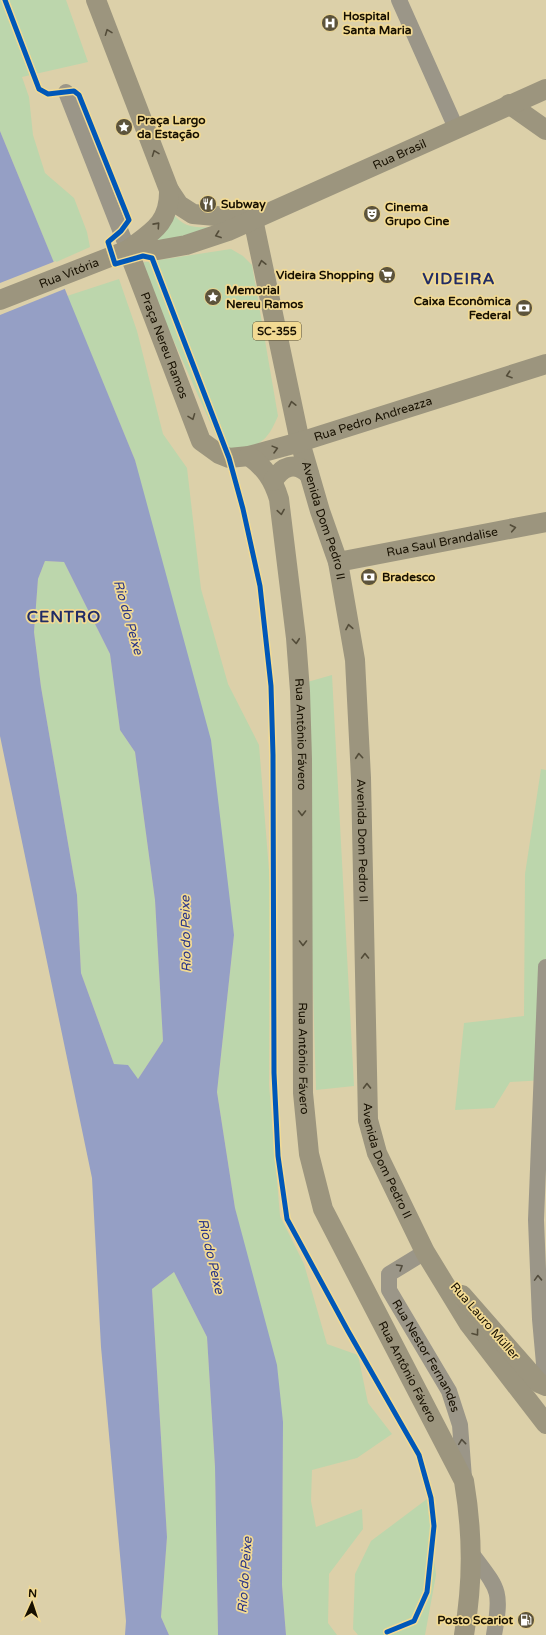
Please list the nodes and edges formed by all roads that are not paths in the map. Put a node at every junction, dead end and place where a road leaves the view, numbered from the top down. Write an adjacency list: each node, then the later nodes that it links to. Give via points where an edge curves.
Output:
1 (96, 0): 8 (main road, one-way to 1)
2 (399, 0): 6 (street)
3 (546, 89): 5 (main road, Rua Brasil)
4 (66, 92): 10 (street)
5 (509, 104): 6 (main road, Rua Brasil); 7 (main road)
6 (456, 128): 9 (main road, Rua Brasil)
7 (546, 130)
8 (168, 190): 9 (main road, via 178,205 193,214); 10 (main road, one-way to 8, via 161,222 169,205)
9 (253, 219): 10 (main road, Rua Vitória, one-way to 10, via 228,231 186,245 158,250); 14 (main road, Avenida Dom Pedro II / SC-355, one-way to 9)
10 (128, 250): 11 (main road, Rua Vitória); 13 (main road, Praça Nereu Ramos, one-way to 13)
11 (0, 300)
12 (546, 364): 14 (main road, Rua Pedro Andreazza, one-way to 14)
13 (201, 441): 15 (main road, Rua Pedro Andreazza, via 228,458)
14 (300, 442): 15 (main road, Rua Pedro Andreazza, one-way to 14); 16 (main road, Avenida Dom Pedro II / SC-355)
15 (249, 456): 17 (main road, Rua Antônio Fávero, via 262,466)
16 (309, 474): 17 (main road, via 304,469 284,468 278,472); 19 (main road, Avenida Dom Pedro II / SC-355)
17 (274, 481): 24 (main road, Rua Antônio Fávero, one-way to 24, via 283,524 300,691 303,1093 309,1154 323,1209)
18 (546, 522): 19 (main road, Rua Saul Brandalise, one-way to 18)
19 (338, 562): 21 (main road, Avenida Dom Pedro II, one-way to 19, via 377,1152 368,1120 361,778 355,660)
20 (546, 967): 22 (street, one-way to 20, via 536,1220)
21 (425, 1252): 22 (main road, Rua Lauro Müller, via 539,1383); 23 (main road, Avenida Dom Pedro II, one-way to 23, via 475,1332); 24 (street, Rua Nestor Fernandes, one-way to 21, via 460,1425 450,1391 389,1290 389,1274)
22 (546, 1386)
23 (546, 1424)
24 (464, 1481): 25 (main road, Rua Antônio Fávero)
25 (472, 1554): 26 (main road, Rua Antônio Fávero); 27 (street, via 496,1587 500,1605)
26 (464, 1635)
27 (494, 1635)

